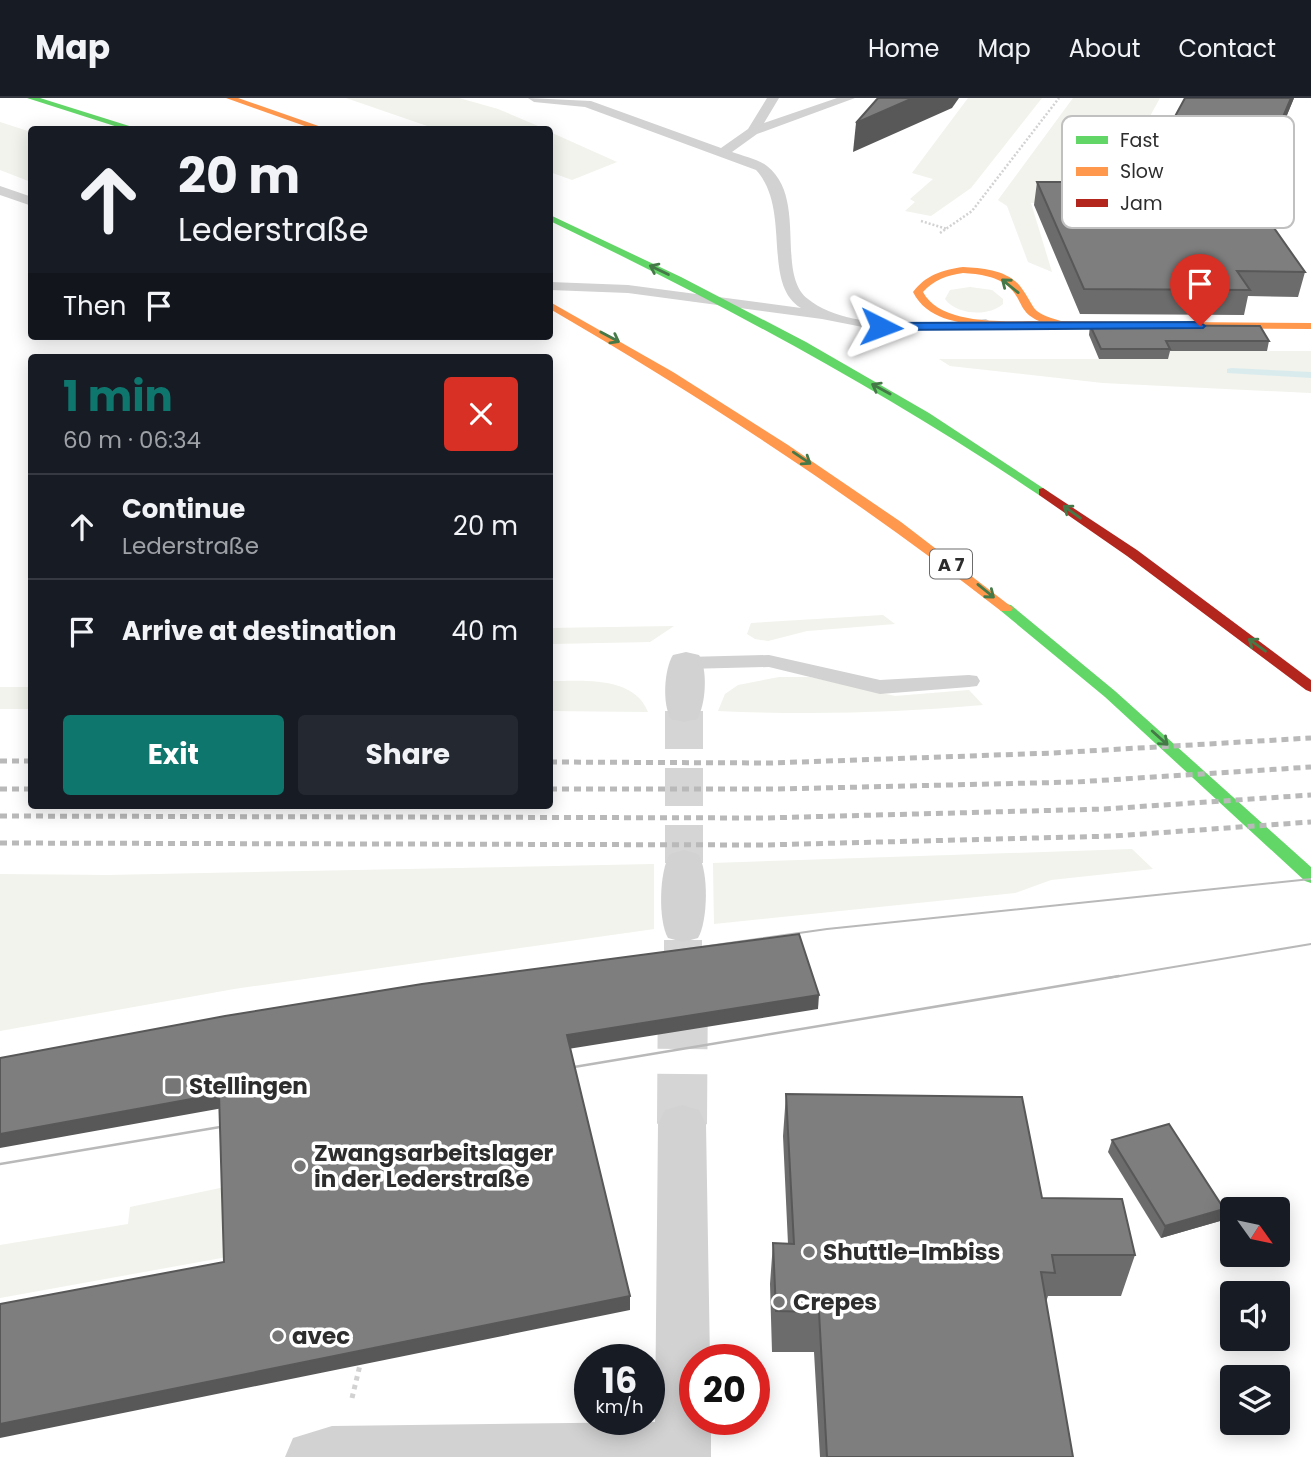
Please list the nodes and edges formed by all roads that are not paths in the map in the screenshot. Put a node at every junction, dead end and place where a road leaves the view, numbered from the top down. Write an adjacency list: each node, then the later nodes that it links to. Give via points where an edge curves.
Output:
1 (31, 98): 7 (main road)
2 (230, 98): 8 (main road)
3 (534, 98): 6 (lane)
4 (773, 98): 9 (lane)
5 (849, 98): 9 (lane)
6 (583, 101): 10 (lane)
7 (125, 126)
8 (314, 126)
9 (753, 131): 10 (lane)
10 (724, 152): 18 (lane, via 761,167 774,180 789,283 799,299)
11 (0, 190): 13 (lane)
12 (0, 198): 14 (lane)
13 (28, 200)
14 (28, 202)
15 (553, 219): 24 (main road, one-way to 15, via 1060,504 897,398 714,296)
16 (553, 286): 18 (lane, via 628,289)
17 (553, 307): 27 (main road, A 7, one-way to 27, via 713,398 895,522 1117,700)
18 (832, 317): 19 (lane, via 900,328)
19 (986, 324): 20 (main road); 20 (main road, one-way to 19, via 1031,312 1015,286 995,276 943,273 920,286 921,301 936,312)
20 (1062, 325): 21 (main road)
21 (1311, 326)
22 (686, 663): 23 (lane, via 769,662 880,687); 25 (street)
23 (969, 681)
24 (1311, 687)
25 (684, 711)
26 (684, 864): 28 (street)
27 (1311, 877)
28 (684, 926)
29 (682, 1124): 30 (street)
30 (683, 1453): 31 (street, via 332,1453)
31 (313, 1457)

